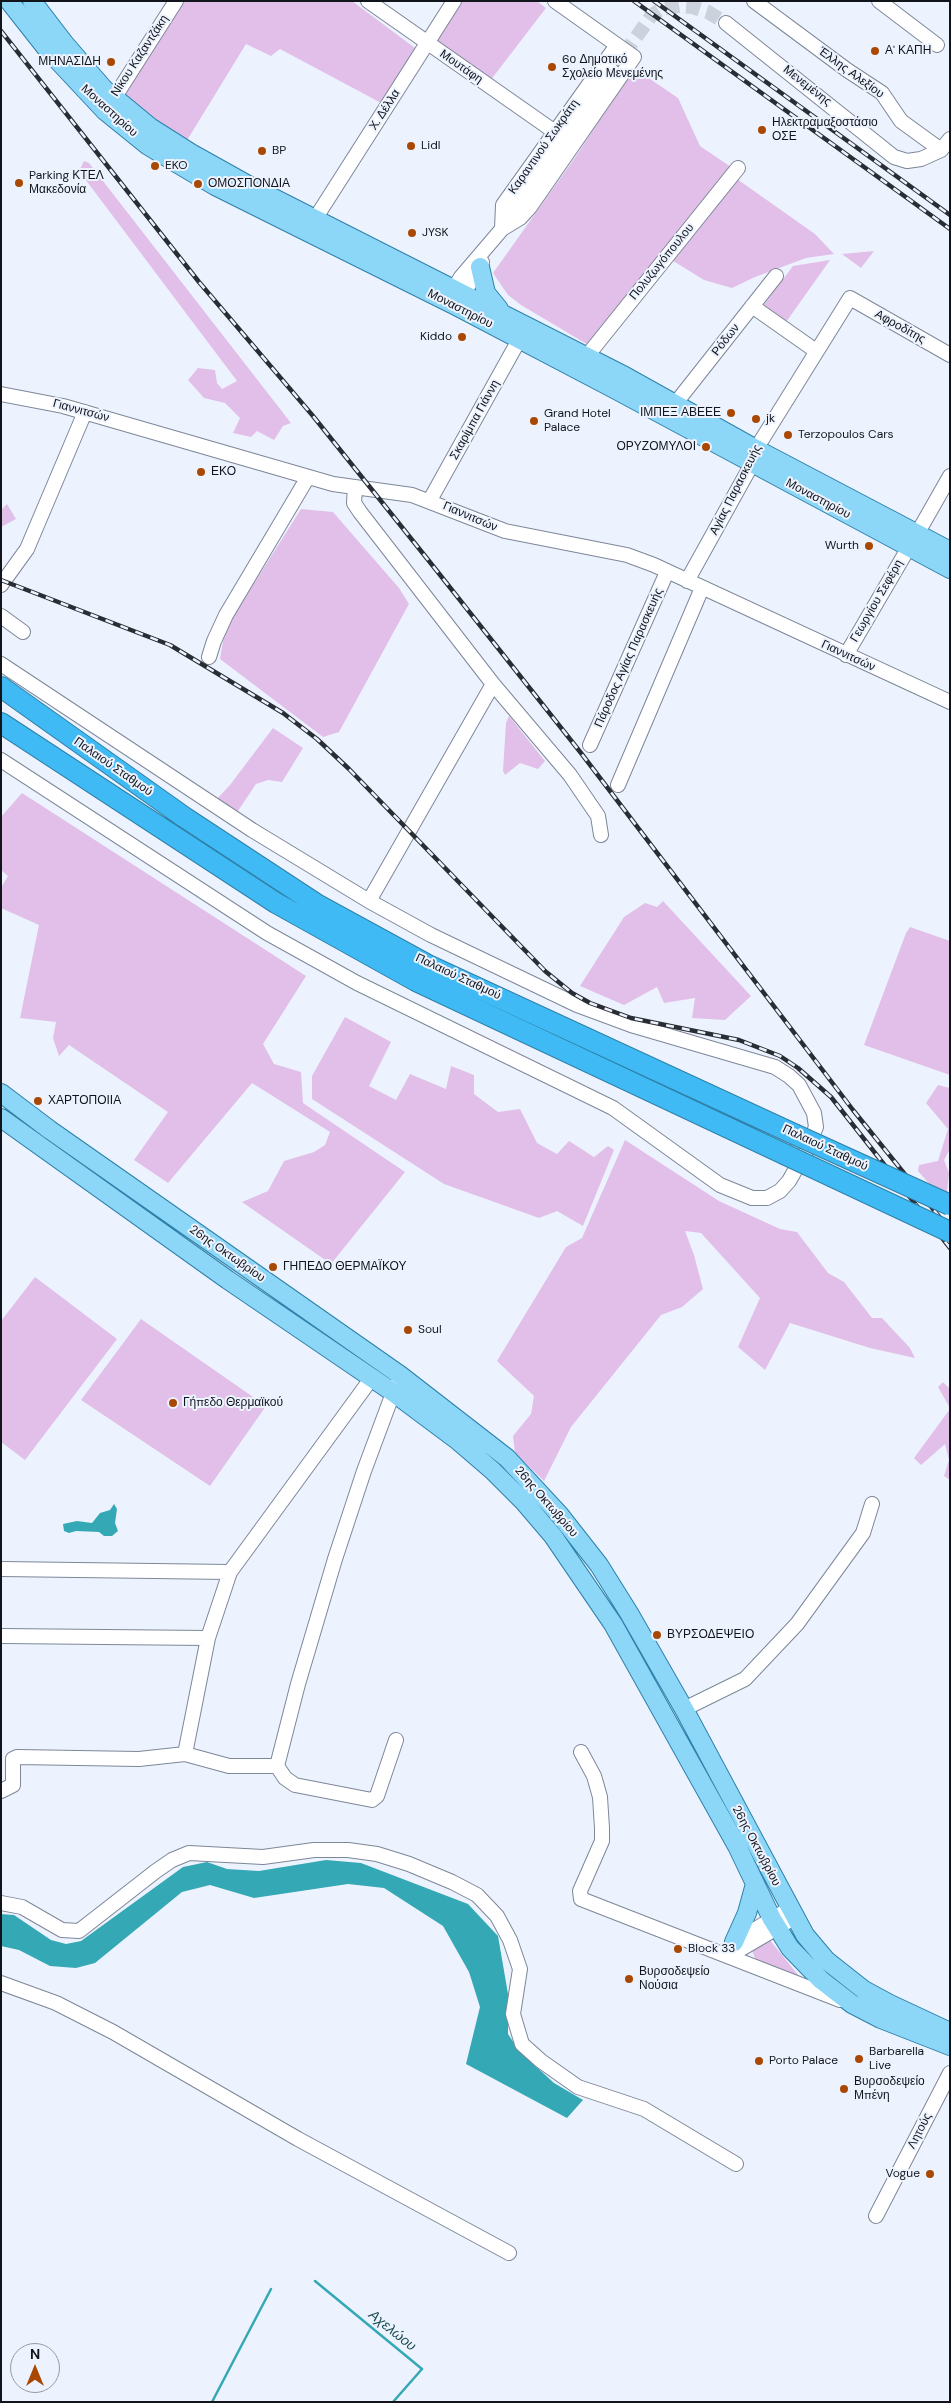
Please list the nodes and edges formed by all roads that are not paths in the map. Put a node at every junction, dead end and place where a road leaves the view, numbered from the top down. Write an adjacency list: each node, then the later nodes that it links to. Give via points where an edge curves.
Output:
1 (9, 1): 10 (main road, Μοναστηρίου)
2 (32, 1): 16 (main road, Μοναστηρίου)
3 (176, 1): 16 (street, Νίκου Καζαντζάκη)
4 (368, 1): 12 (street, Μουτάφη)
5 (454, 1): 12 (street, Χ. Δέλλα)
6 (555, 1): 13 (street)
7 (754, 1): 19 (street, Έλλης Αλεξίου, via 882,93 906,125)
8 (879, 1): 14 (street)
9 (1, 7): 10 (main road)
10 (22, 18): 16 (main road, Μοναστηρίου, via 65,70)
11 (726, 24): 19 (street, Μενεμένης, via 890,155 915,161)
12 (427, 44): 17 (street, Μουτάφη); 21 (street, Χ. Δέλλα)
13 (617, 45): 17 (street, Καραντινού Σωκράτη); 22 (street, via 634,57 530,207)
14 (937, 45)
15 (612, 70): 22 (street)
16 (109, 104): 21 (main road, Μοναστηρίου, via 191,153); 26 (main road, Μοναστηρίου, via 148,145 215,186)
17 (555, 132): 22 (street, Καραντινού Σωκράτη, via 503,206)
18 (950, 138): 19 (street)
19 (941, 150)
20 (738, 168): 32 (street, Πολυζωγόπουλου)
21 (315, 219): 26 (main road, Μοναστηρίου)
22 (502, 229): 23 (street)
23 (488, 248): 24 (street); 26 (street, via 461,277)
24 (480, 267): 26 (street); 29 (main road, via 487,295)
25 (776, 276): 28 (street, Ρόδων)
26 (455, 297): 29 (main road, Μοναστηρίου); 30 (main road, Μοναστηρίου)
27 (850, 298): 31 (street, Αγίας Παρασκευής); 33 (street, Αφροδίτης)
28 (752, 306): 31 (street); 35 (street, Ρόδων)
29 (505, 315): 32 (main road, Μοναστηρίου)
30 (519, 340): 37 (main road, Μοναστηρίου); 41 (street, Σκαρίμπα Γιάννη)
31 (816, 351): 37 (street, Αγίας Παρασκευής)
32 (587, 356): 35 (main road, Μοναστηρίου)
33 (950, 356)
34 (1, 394): 36 (street, Γιαννιτσών, via 41,400)
35 (675, 404): 37 (main road, Μοναστηρίου)
36 (85, 412): 39 (street, Γιαννιτσών); 47 (street, via 27,549)
37 (754, 457): 42 (main road, Μοναστηρίου); 46 (street, Αγίας Παρασκευής)
38 (950, 476): 42 (street, Γεωργίου Σεφέρη)
39 (308, 477): 40 (street, Γιαννιτσών); 52 (street, via 226,616)
40 (355, 487): 41 (street, Γιαννιτσών); 54 (street, via 354,503 360,512)
41 (430, 500): 45 (street, Γιαννιτσών, via 500,530 620,553)
42 (913, 541): 43 (main road, Μοναστηρίου); 44 (main road, Μοναστηρίου); 51 (street, Γεωργίου Σεφέρη)
43 (950, 551)
44 (950, 569)
45 (667, 572): 46 (street, Γιαννιτσών); 58 (street, Πάροδος Αγίας Παρασκευής)
46 (688, 581): 48 (street, Γιαννιτσών)
47 (1, 585)
48 (702, 588): 51 (street, Γιαννιτσών); 60 (street)
49 (1, 616): 50 (street)
50 (23, 632)
51 (846, 655): 56 (street, Γιαννιτσών)
52 (209, 657)
53 (1, 664): 62 (street, via 252,830)
54 (493, 684): 61 (street, via 570,775 598,816); 62 (street)
55 (1, 687): 65 (highway, Παλαιού Σταθμού, bridge, via 184,817 318,904 428,964)
56 (950, 702)
57 (1, 723): 66 (highway, Παλαιού Σταθμού, bridge, via 276,903 408,976)
58 (590, 745)
59 (1, 760): 62 (street, via 267,933 357,983 613,1108 720,1185 760,1198 780,1191 789,1182 816,1128 814,1113 806,1096 789,1076 775,1067 577,1006)
60 (618, 785)
61 (601, 835)
62 (369, 901)
63 (1, 1093): 67 (main road, 26ης Οκτωβρίου)
64 (1, 1118): 68 (main road, 26ης Οκτωβρίου)
65 (950, 1205)
66 (950, 1232)
67 (400, 1375): 69 (street); 75 (main road, 26ης Οκτωβρίου, via 507,1458 559,1514 599,1565)
68 (371, 1378): 69 (main road, 26ης Οκτωβρίου); 72 (street)
69 (394, 1393): 79 (street, via 335,1558); 81 (main road, 26ης Οκτωβρίου, via 476,1456 524,1502 553,1536 613,1624)
70 (872, 1504): 75 (street, via 863,1533 797,1624 745,1679)
71 (1, 1569): 72 (street)
72 (230, 1572): 74 (street)
73 (1, 1636): 74 (street)
74 (208, 1638): 78 (street)
75 (684, 1709): 83 (main road, 26ης Οκτωβρίου)
76 (396, 1740): 79 (street, via 378,1796 372,1800 295,1785)
77 (581, 1752): 85 (street, via 598,1790 602,1828 602,1841 580,1891 581,1899)
78 (185, 1754): 79 (street, via 229,1766); 80 (street, via 139,1758 17,1757 13,1760 13,1785)
79 (277, 1766)
80 (1, 1791)
81 (755, 1884): 84 (main road, 26ης Οκτωβρίου); 85 (main road, via 746,1913)
82 (1, 1903): 91 (street, via 22,1907 62,1930 79,1931 156,1870 188,1853 263,1857 314,1850 348,1850 377,1854 409,1864 477,1896 497,1916 520,1969 513,2014 522,2044 578,2087 644,2110)
83 (792, 1914): 84 (street); 88 (main road, 26ης Οκτωβρίου, via 804,1935 826,1960 864,1990)
84 (774, 1924): 85 (street); 87 (main road, 26ης Οκτωβρίου, via 802,1961 833,1991)
85 (727, 1950): 87 (street, via 765,1972)
86 (1, 1982): 93 (street, via 56,2003 113,2032 307,2144)
87 (852, 2004): 89 (main road, 26ης Οκτωβρίου)
88 (950, 2032)
89 (950, 2046)
90 (950, 2073): 92 (street, Λητούς)
91 (736, 2164)
92 (876, 2216)
93 (509, 2253)

